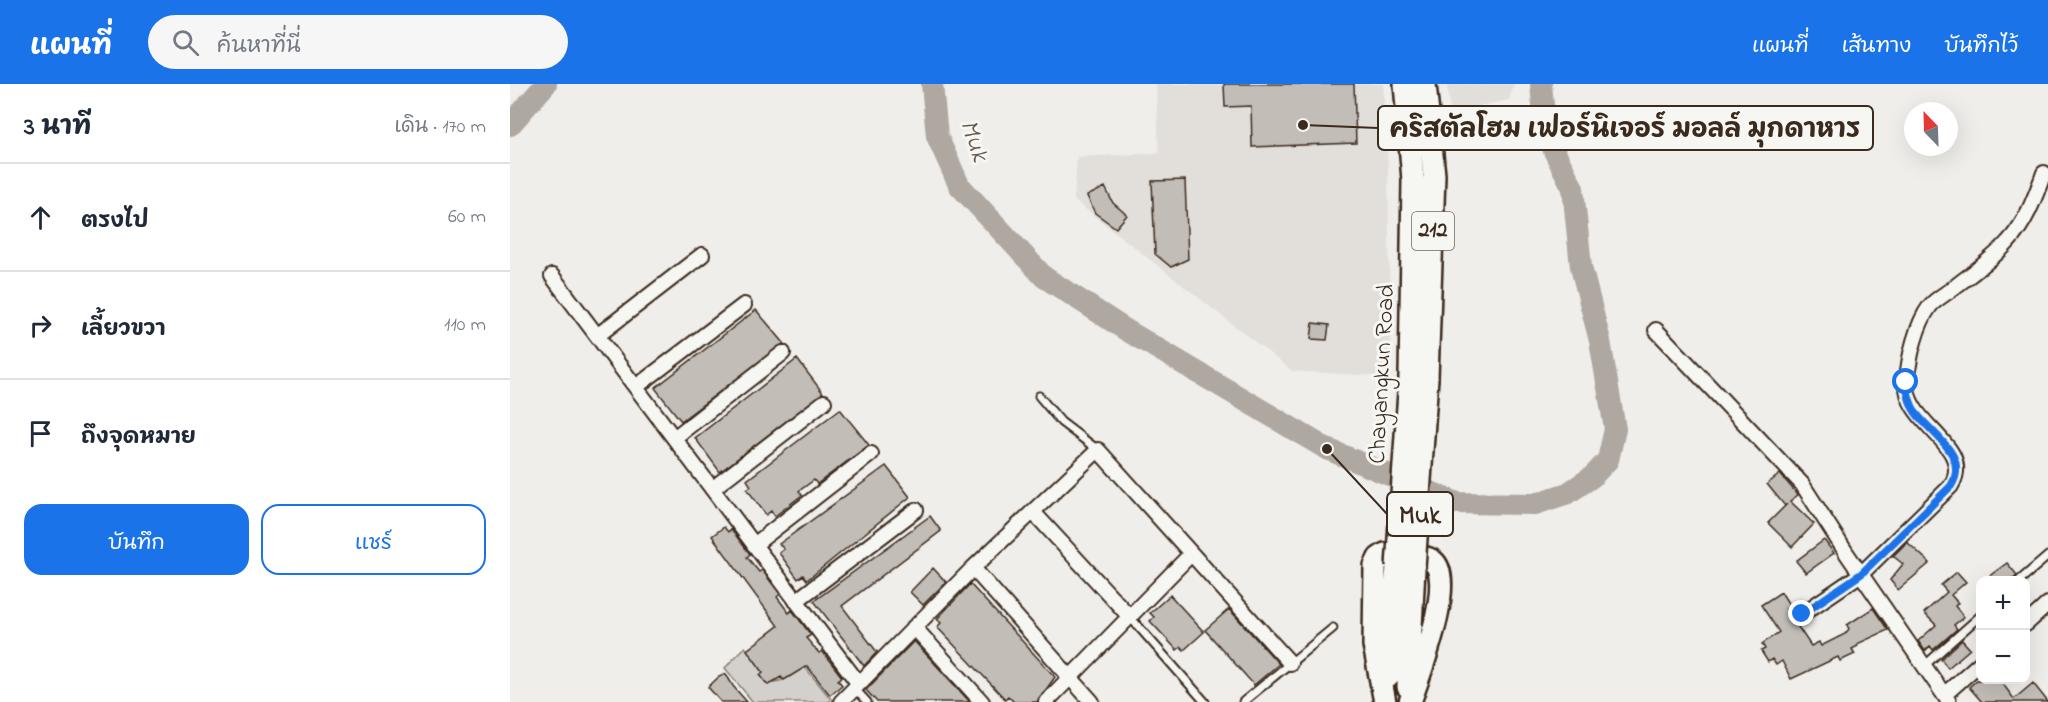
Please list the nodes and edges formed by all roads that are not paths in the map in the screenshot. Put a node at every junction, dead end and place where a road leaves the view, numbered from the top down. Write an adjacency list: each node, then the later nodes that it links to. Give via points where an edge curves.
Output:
1 (1405, 84): 10 (main road, Chayangkun Road / 212, via 1413,180)
2 (1425, 84): 10 (main road, Chayangkun Road / 212, via 1434,176)
3 (2044, 173): 25 (street, via 2030,208 2010,240 1931,305 1919,326 1906,382 1908,399 1953,454 1956,477)
4 (702, 255): 8 (street)
5 (552, 276): 8 (street)
6 (744, 305): 11 (street)
7 (1656, 330): 25 (street, via 1791,471)
8 (597, 336): 11 (street)
9 (783, 353): 14 (street)
10 (1418, 378): 24 (main road, Chayangkun Road / 212, bridge)
11 (636, 387): 14 (street)
12 (1039, 396): 15 (lane, via 1061,422)
13 (824, 402): 17 (street)
14 (674, 438): 17 (street)
15 (1098, 450): 19 (street); 21 (street)
16 (871, 454): 20 (street)
17 (712, 489): 20 (street)
18 (916, 510): 27 (street)
19 (1034, 513): 23 (street); 30 (street)
20 (754, 545): 27 (street)
21 (1191, 554): 30 (street); 35 (street)
22 (2048, 555): 26 (lane)
23 (973, 568): 33 (street); 38 (street)
24 (1406, 568): 48 (main road, Chayangkun Road / 212); 49 (main road, Chayangkun Road / 212)
25 (1861, 574): 29 (street); 36 (street)
26 (2024, 576)
27 (796, 601): 39 (street)
28 (2048, 604): 32 (street)
29 (1802, 614)
30 (1130, 617): 38 (street); 46 (lane)
31 (1976, 620): 36 (lane)
32 (2030, 620)
33 (914, 627): 39 (street); 43 (street)
34 (1333, 628): 35 (lane)
35 (1290, 663): 47 (lane)
36 (1924, 666): 40 (street)
37 (1976, 667): 40 (street)
38 (1069, 678): 44 (street); 45 (street)
39 (857, 687): 41 (street); 42 (lane)
40 (1947, 698)
41 (841, 702)
42 (867, 702)
43 (982, 702)
44 (1046, 702)
45 (1092, 702)
46 (1205, 702)
47 (1243, 702)
48 (1386, 702): 49 (main road, via 1374,645 1376,566 1385,554 1430,559 1441,576 1430,644)
49 (1409, 702)

